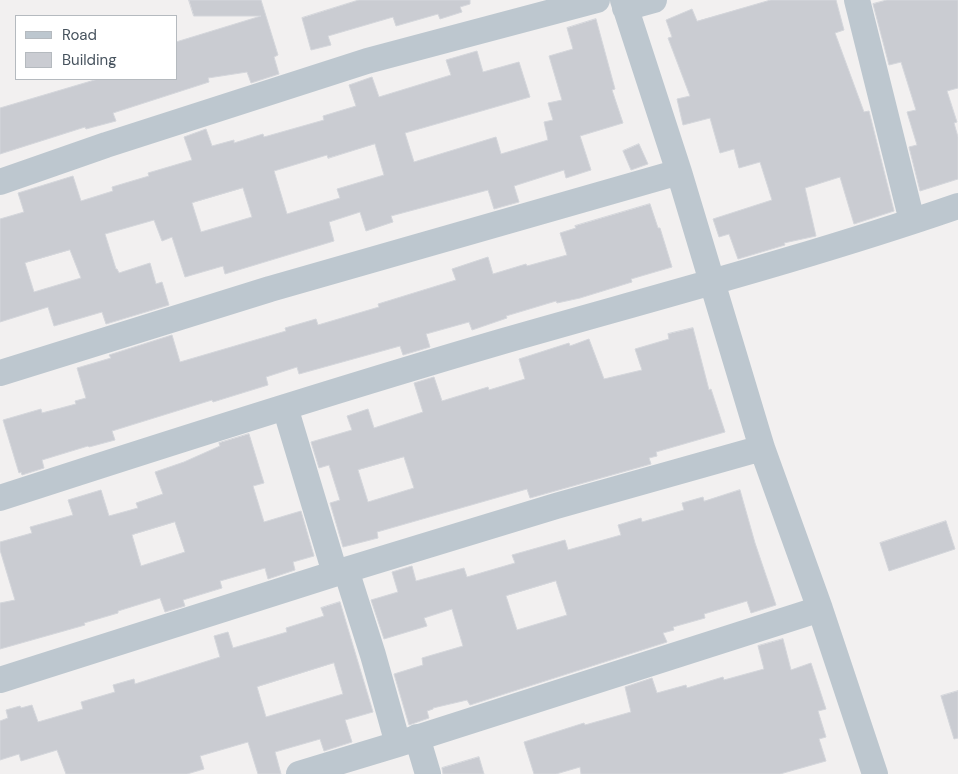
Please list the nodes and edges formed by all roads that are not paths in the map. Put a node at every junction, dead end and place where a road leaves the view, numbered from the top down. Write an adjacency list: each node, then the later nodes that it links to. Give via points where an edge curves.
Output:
1 (597, 0): 6 (street, via 367,61)
2 (654, 0): 4 (street)
3 (857, 0): 8 (street)
4 (624, 4): 5 (street)
5 (679, 172): 9 (street); 10 (street, via 270,289)
6 (0, 182)
7 (958, 206): 8 (street)
8 (912, 222): 9 (street)
9 (712, 282): 11 (street); 12 (street)
10 (0, 373)
11 (285, 407): 13 (street); 14 (street)
12 (762, 448): 14 (street); 15 (street)
13 (0, 498)
14 (341, 571): 16 (street); 17 (street)
15 (820, 608): 17 (street); 20 (street)
16 (0, 680)
17 (407, 741): 18 (street); 19 (street)
18 (299, 774)
19 (428, 774)
20 (874, 774)

